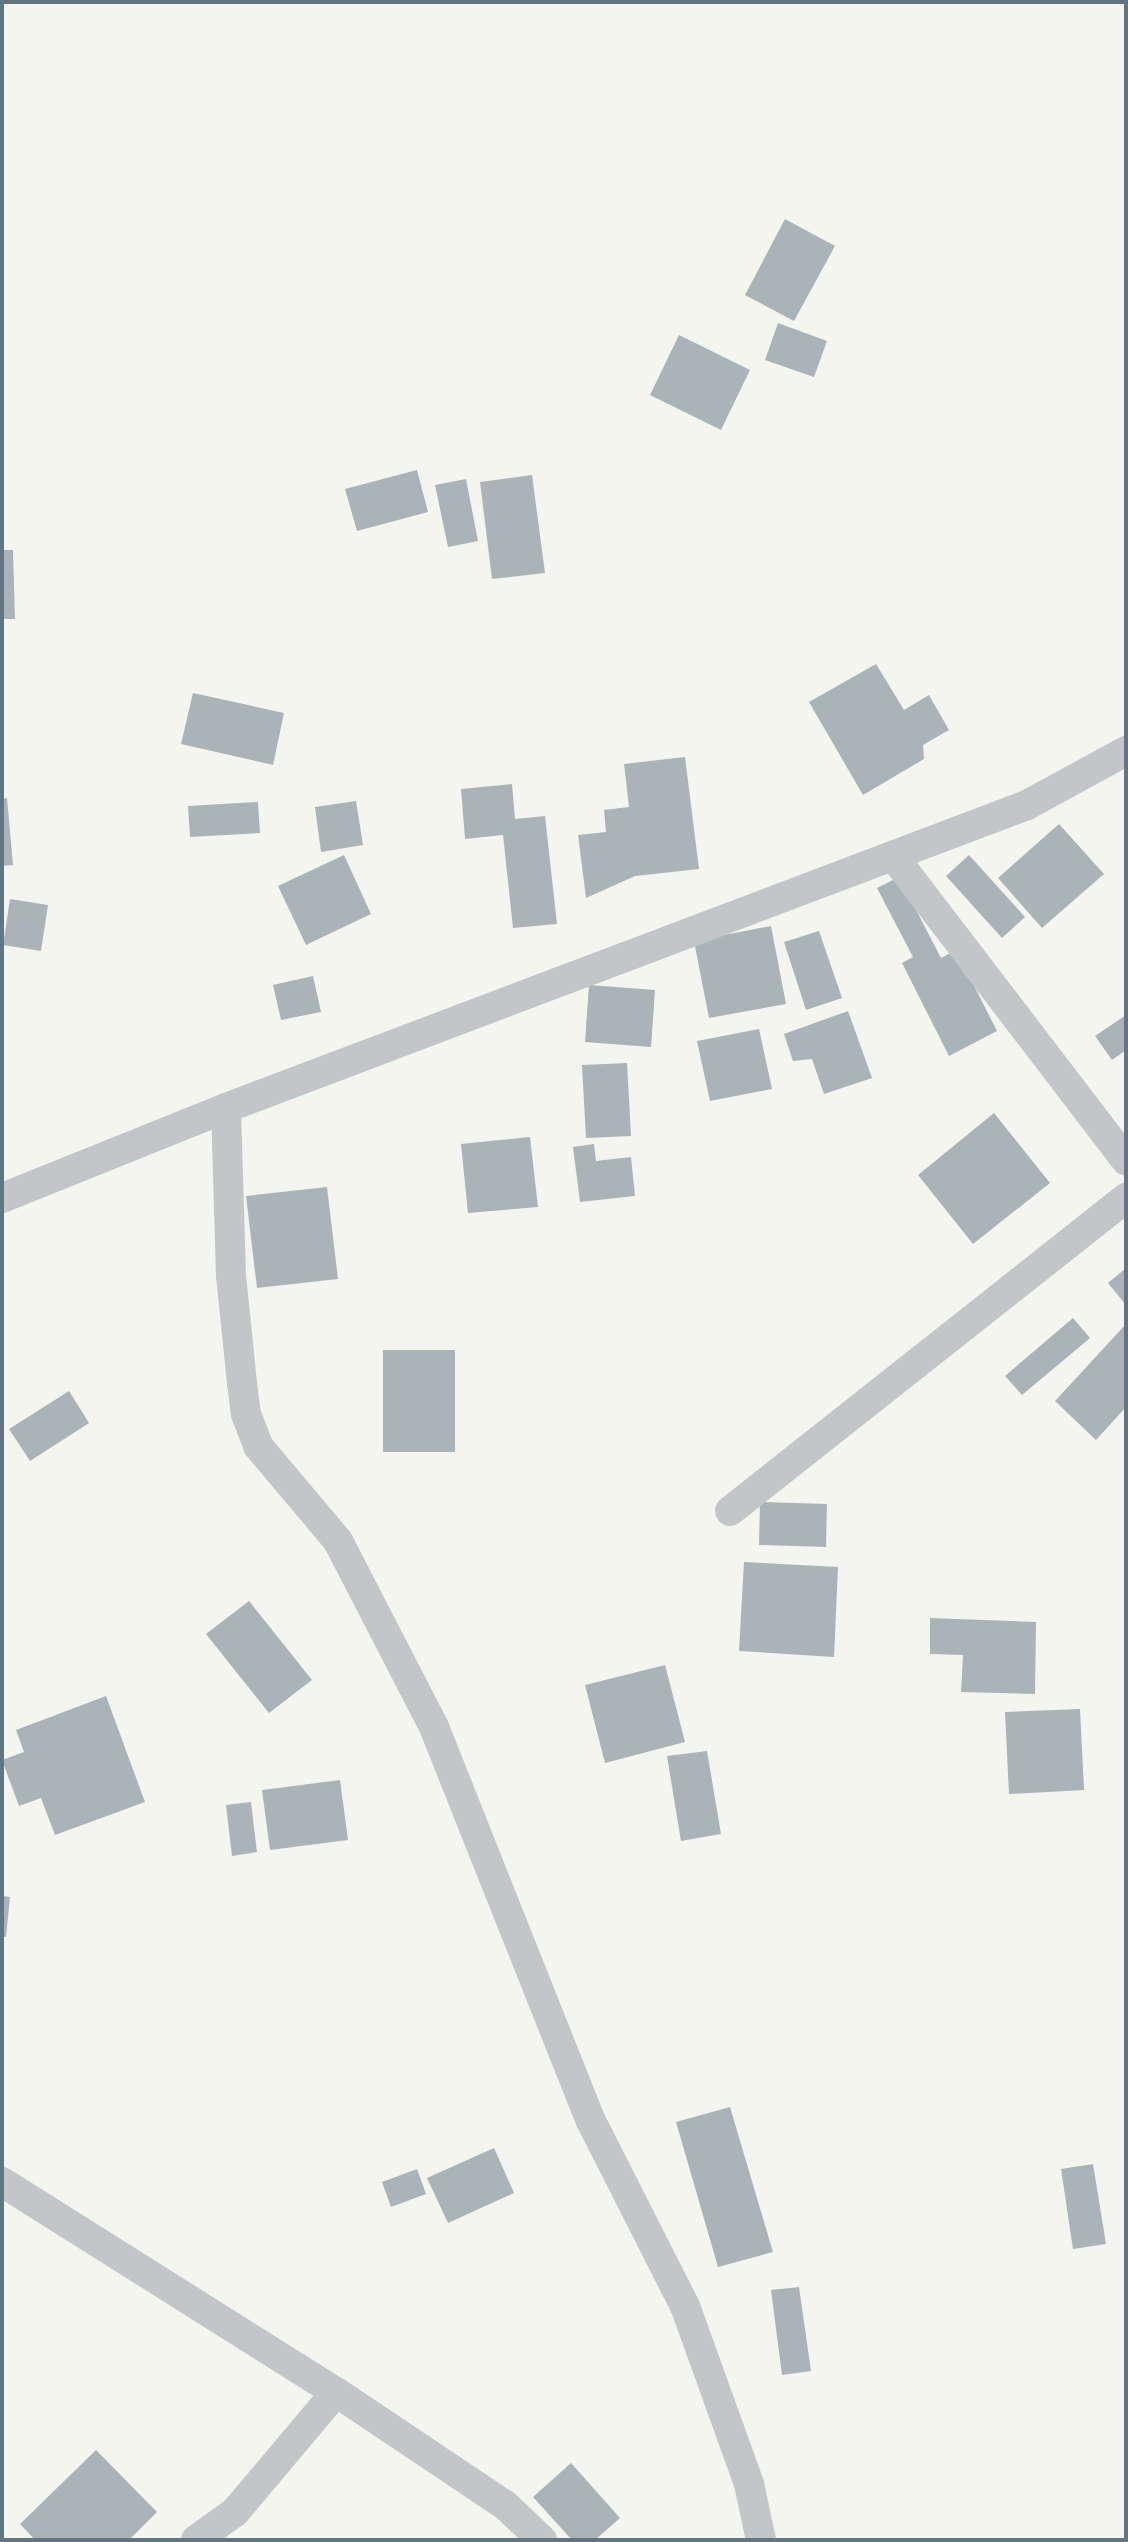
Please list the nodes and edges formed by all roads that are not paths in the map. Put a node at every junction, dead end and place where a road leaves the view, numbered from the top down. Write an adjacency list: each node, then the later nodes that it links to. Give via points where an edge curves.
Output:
1 (1126, 751): 2 (street, via 1027,805)
2 (894, 857): 3 (street); 4 (street)
3 (226, 1108): 5 (street); 12 (street, via 232,1291 246,1414 258,1446 338,1541 434,1727 591,2121 685,2306 749,2484)
4 (1126, 1160)
5 (2, 1198)
6 (1126, 1198): 7 (street)
7 (730, 1511)
8 (2, 2182): 9 (street)
9 (336, 2392): 10 (street, via 235,2512); 11 (street, via 505,2505)
10 (196, 2540)
11 (542, 2540)
12 (761, 2540)

